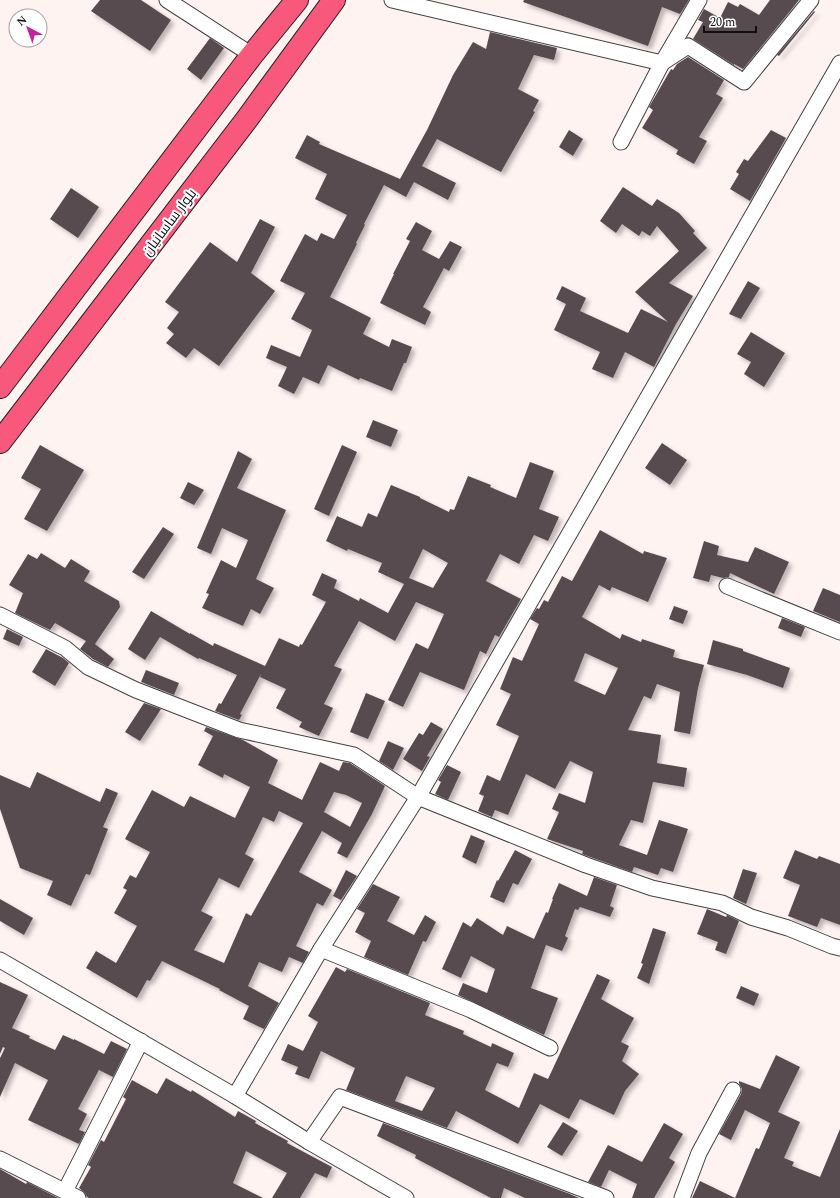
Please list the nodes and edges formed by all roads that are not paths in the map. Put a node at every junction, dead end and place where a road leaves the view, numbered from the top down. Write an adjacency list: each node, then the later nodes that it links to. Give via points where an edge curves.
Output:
1 (167, 0): 7 (street)
2 (297, 0): 7 (highway)
3 (334, 0): 12 (highway, بلوار ساسانیان, via 247,120)
4 (392, 0): 8 (street)
5 (699, 0): 8 (street)
6 (811, 0): 8 (street, via 744,82 688,46)
7 (252, 55): 11 (highway)
8 (662, 63): 10 (street)
9 (840, 63): 16 (street)
10 (621, 142)
11 (0, 387)
12 (0, 442)
13 (727, 586): 15 (street)
14 (0, 614): 16 (street, via 65,648 88,667 136,690 239,730 354,755)
15 (840, 632)
16 (418, 797): 17 (street, via 586,865 652,888 722,903 751,917); 18 (street)
17 (840, 948)
18 (321, 949): 21 (street, via 471,1010); 23 (street)
19 (0, 960): 20 (street)
20 (141, 1041): 23 (street); 26 (street)
21 (550, 1048)
22 (734, 1090): 29 (street, via 699,1153)
23 (235, 1096): 24 (street)
24 (309, 1142): 27 (street); 28 (street, via 340,1097)
25 (0, 1159): 26 (street)
26 (72, 1194)
27 (406, 1198)
28 (606, 1198)
29 (682, 1198)

